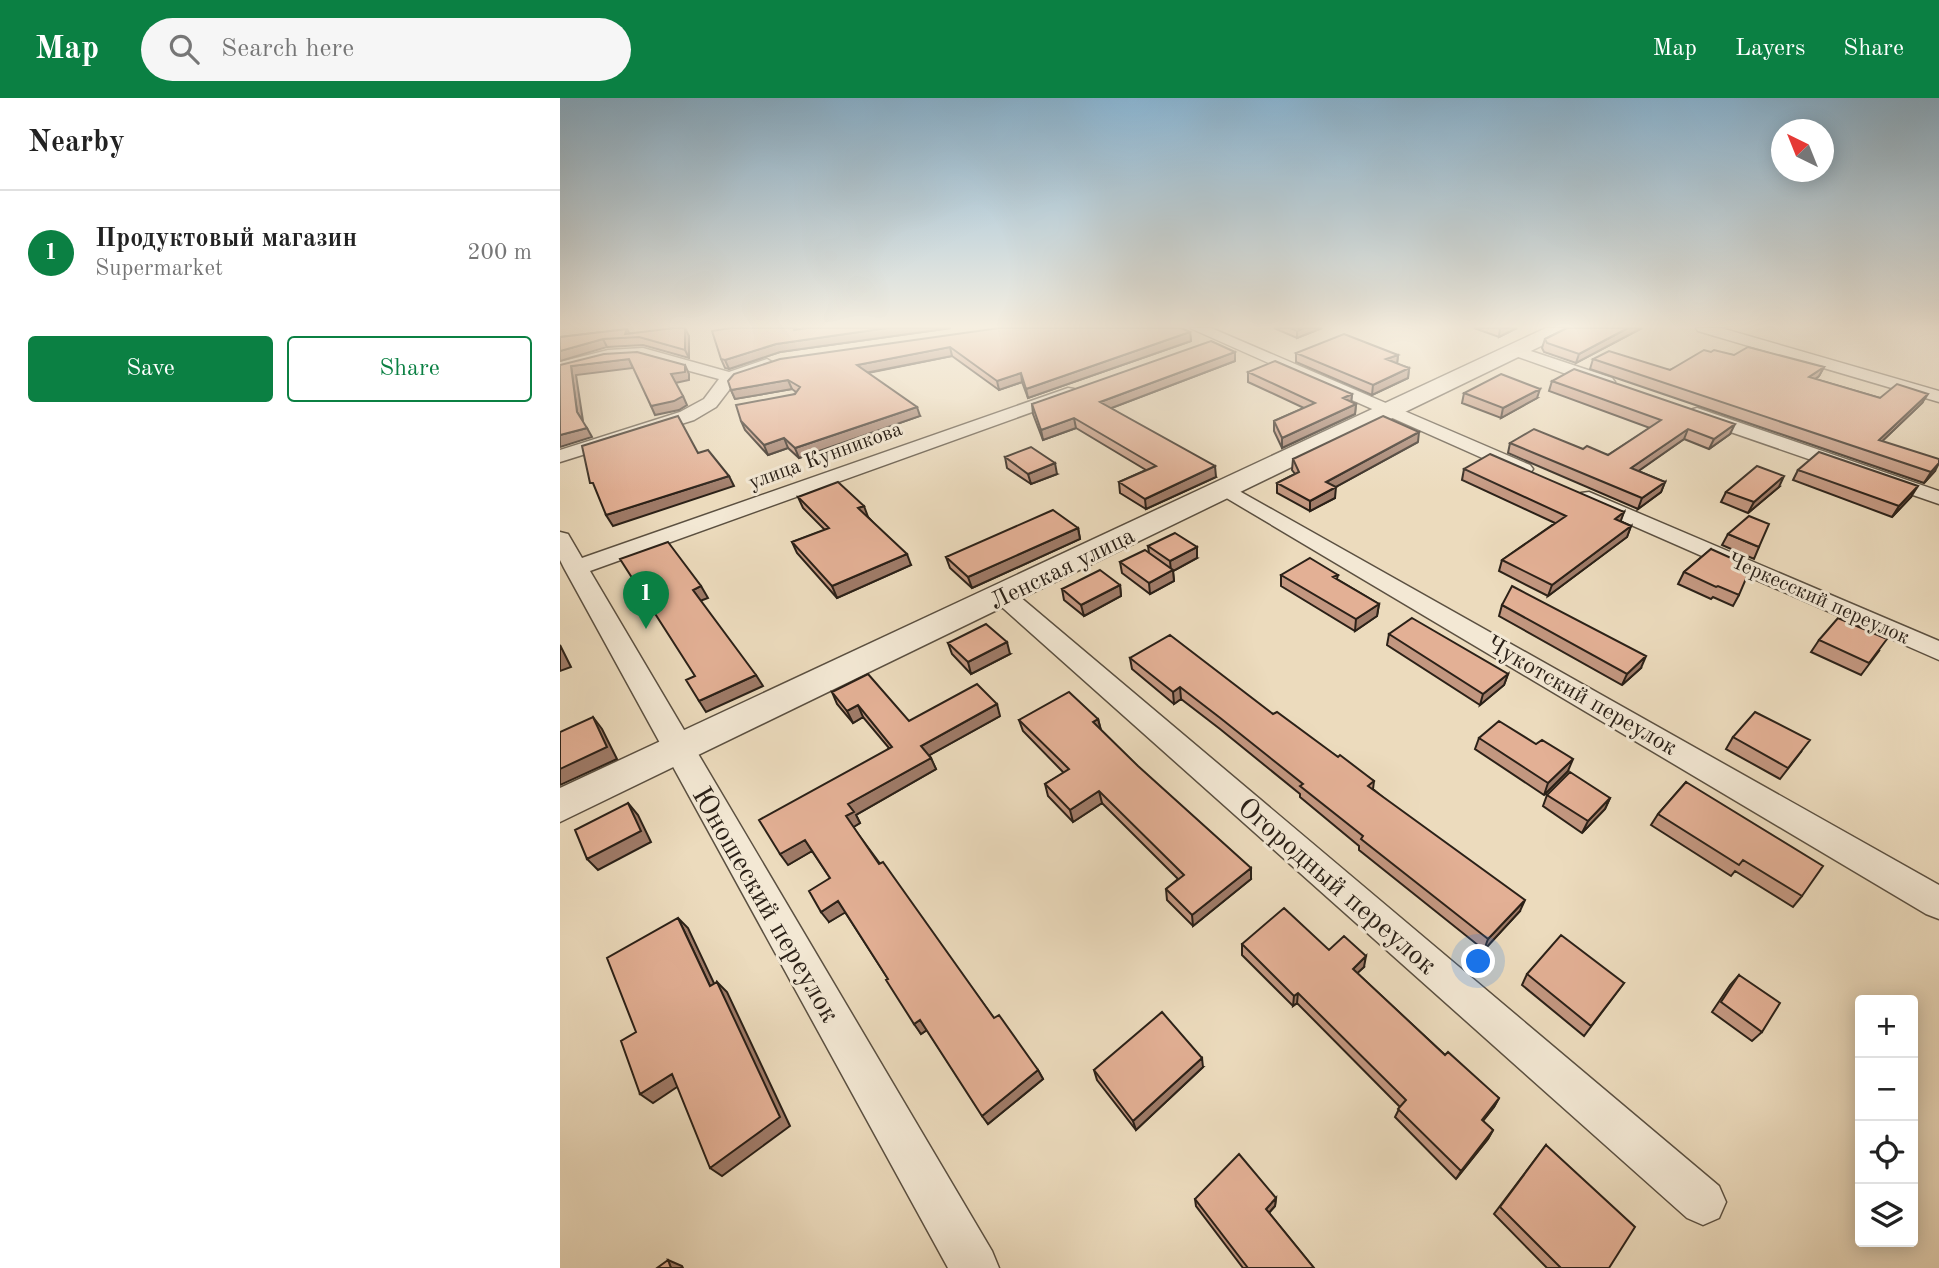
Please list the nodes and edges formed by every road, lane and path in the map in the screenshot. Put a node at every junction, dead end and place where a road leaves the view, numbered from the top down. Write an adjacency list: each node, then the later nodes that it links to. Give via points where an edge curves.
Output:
1 (726, 383): 12 (street, via 710,403)
2 (1326, 383): 11 (street)
3 (1449, 383): 11 (street, Ленская улица)
4 (1607, 383): 7 (street)
5 (1890, 383): 8 (street)
6 (1089, 385): 18 (street, улица Кунникова)
7 (1622, 388)
8 (1939, 397)
9 (1675, 406): 17 (street)
10 (733, 409): 12 (street)
11 (1390, 410): 14 (street); 15 (street, Ленская улица)
12 (687, 416): 13 (street)
13 (560, 456)
14 (1543, 478)
15 (1225, 489): 19 (street, Ленская улица); 23 (street, Чукотский переулок)
16 (1569, 489): 20 (street, Черкесский переулок)
17 (1939, 498)
18 (568, 554): 21 (street, Юношеский переулок)
19 (1004, 596): 21 (street, Ленская улица); 24 (street, Огородный переулок)
20 (1939, 651)
21 (678, 750): 22 (street, Ленская улица); 25 (street, Юношеский переулок)
22 (560, 806)
23 (1939, 903)
24 (1703, 1202)
25 (975, 1268)

